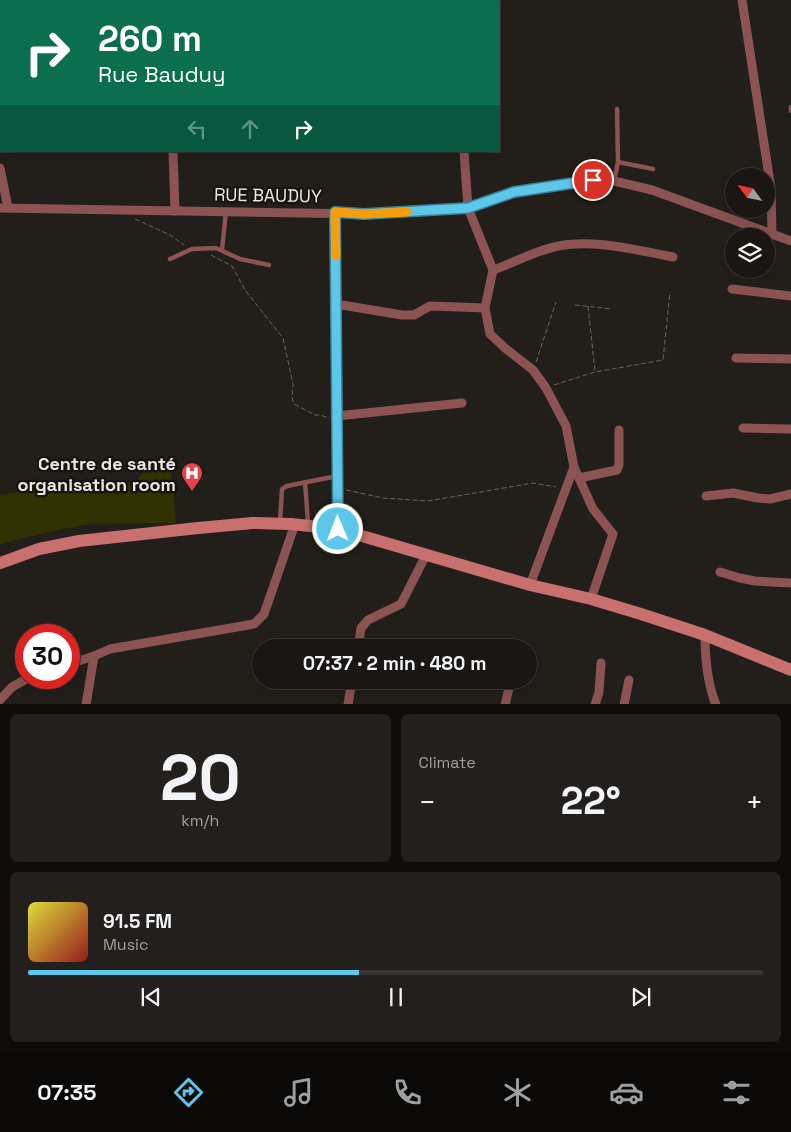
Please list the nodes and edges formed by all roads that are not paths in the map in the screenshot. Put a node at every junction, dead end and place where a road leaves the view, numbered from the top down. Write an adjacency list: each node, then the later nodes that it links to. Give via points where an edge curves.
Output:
1 (742, 0): 17 (street, via 771,189)
2 (791, 107): 4 (lane)
3 (617, 109): 7 (lane)
4 (791, 111)
5 (173, 152): 13 (street)
6 (464, 152): 12 (street)
7 (618, 162): 9 (lane); 10 (lane)
8 (0, 168): 11 (street)
9 (652, 169)
10 (614, 181): 12 (street, RUE BAUDUY, via 593,180 514,192); 16 (street, RUE BAUDUY, via 652,190)
11 (4, 208): 13 (street, RUE BAUDUY)
12 (468, 208): 15 (street, RUE BAUDUY, via 364,214); 24 (street)
13 (175, 211): 14 (street, RUE BAUDUY)
14 (226, 211): 15 (street, RUE BAUDUY); 20 (lane)
15 (335, 212): 27 (street)
16 (753, 228)
17 (772, 228)
18 (775, 236): 19 (street, RUE BAUDUY)
19 (791, 241)
20 (222, 250): 22 (lane, via 192,249); 23 (lane, via 240,259)
21 (673, 257): 24 (street, via 581,244 555,247)
22 (170, 259)
23 (269, 265)
24 (493, 270): 28 (street)
25 (732, 289): 26 (street)
26 (791, 296)
27 (336, 304): 28 (street, via 402,315 414,315 430,306); 32 (street)
28 (485, 308): 36 (street, via 490,334 533,370 546,388 566,426)
29 (736, 358): 30 (street)
30 (791, 360)
31 (462, 403): 32 (street)
32 (337, 418): 37 (street)
33 (743, 428): 34 (street)
34 (791, 429)
35 (619, 430): 38 (street, via 618,470)
36 (574, 466): 38 (street); 50 (street)
37 (337, 476): 39 (lane); 45 (street)
38 (578, 478): 51 (street, via 592,509 614,534)
39 (305, 482): 42 (lane, via 282,489); 44 (lane)
40 (791, 494): 41 (street, via 770,499 733,493)
41 (706, 496)
42 (280, 523): 43 (main road); 47 (main road, via 79,541 39,549)
43 (295, 524): 44 (main road); 54 (street, via 264,614 254,624 110,649)
44 (308, 526): 45 (main road)
45 (338, 529): 46 (main road)
46 (426, 555): 50 (main road); 53 (street, via 401,604 368,620 361,628)
47 (0, 563)
48 (720, 572): 49 (street, via 755,581)
49 (791, 583)
50 (530, 584): 51 (main road)
51 (591, 599): 52 (main road)
52 (705, 635): 57 (main road); 68 (street, via 707,675)
53 (359, 639)
54 (94, 656): 55 (street); 63 (street)
55 (80, 660)
56 (601, 664): 66 (street)
57 (791, 670)
58 (629, 680): 67 (street)
59 (15, 685): 62 (street)
60 (350, 689): 64 (street)
61 (508, 689): 65 (street)
62 (0, 700)
63 (86, 704)
64 (348, 704)
65 (504, 704)
66 (595, 704)
67 (624, 704)
68 (716, 704)

